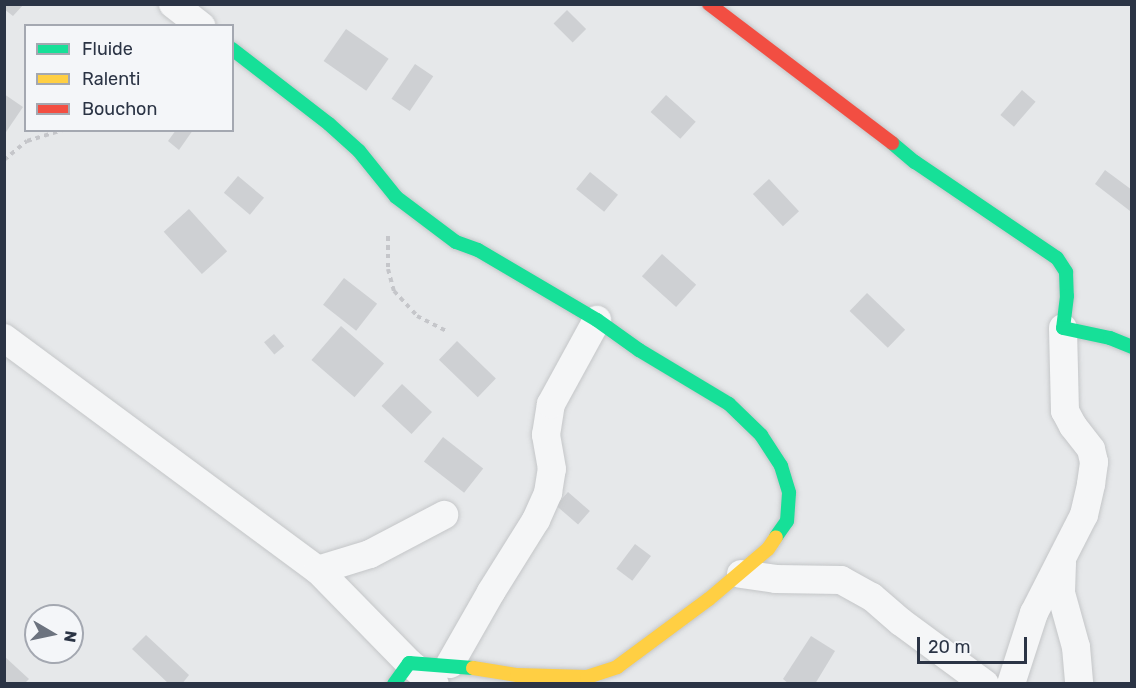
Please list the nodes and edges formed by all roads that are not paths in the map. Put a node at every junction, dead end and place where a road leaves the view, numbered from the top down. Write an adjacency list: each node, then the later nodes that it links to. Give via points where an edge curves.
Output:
1 (173, 4): 3 (street)
2 (709, 4): 6 (street, via 915,162 1057,258 1066,272)
3 (198, 24)
4 (234, 51): 5 (street, via 329,124 359,151 394,195 456,242 478,250)
5 (597, 320): 12 (street, via 729,404 761,435 781,466 789,493 787,521 768,549); 13 (street, via 551,404 546,435 552,469 548,493)
6 (1063, 328): 8 (street, via 1110,338); 10 (street, via 1065,411 1094,462 1084,515)
7 (4, 338): 11 (street)
8 (1131, 347)
9 (444, 515): 11 (street, via 370,554)
10 (1062, 561): 19 (street, via 1034,613); 20 (street, via 1061,593 1076,647)
11 (318, 570): 15 (street)
12 (741, 574): 17 (street); 18 (street, via 841,580 872,597)
13 (474, 626): 14 (street); 16 (street)
14 (483, 671): 16 (street); 17 (street)
15 (401, 673): 16 (street)
16 (442, 674)
17 (621, 675)
18 (985, 684)
19 (1011, 684)
20 (1078, 684)

